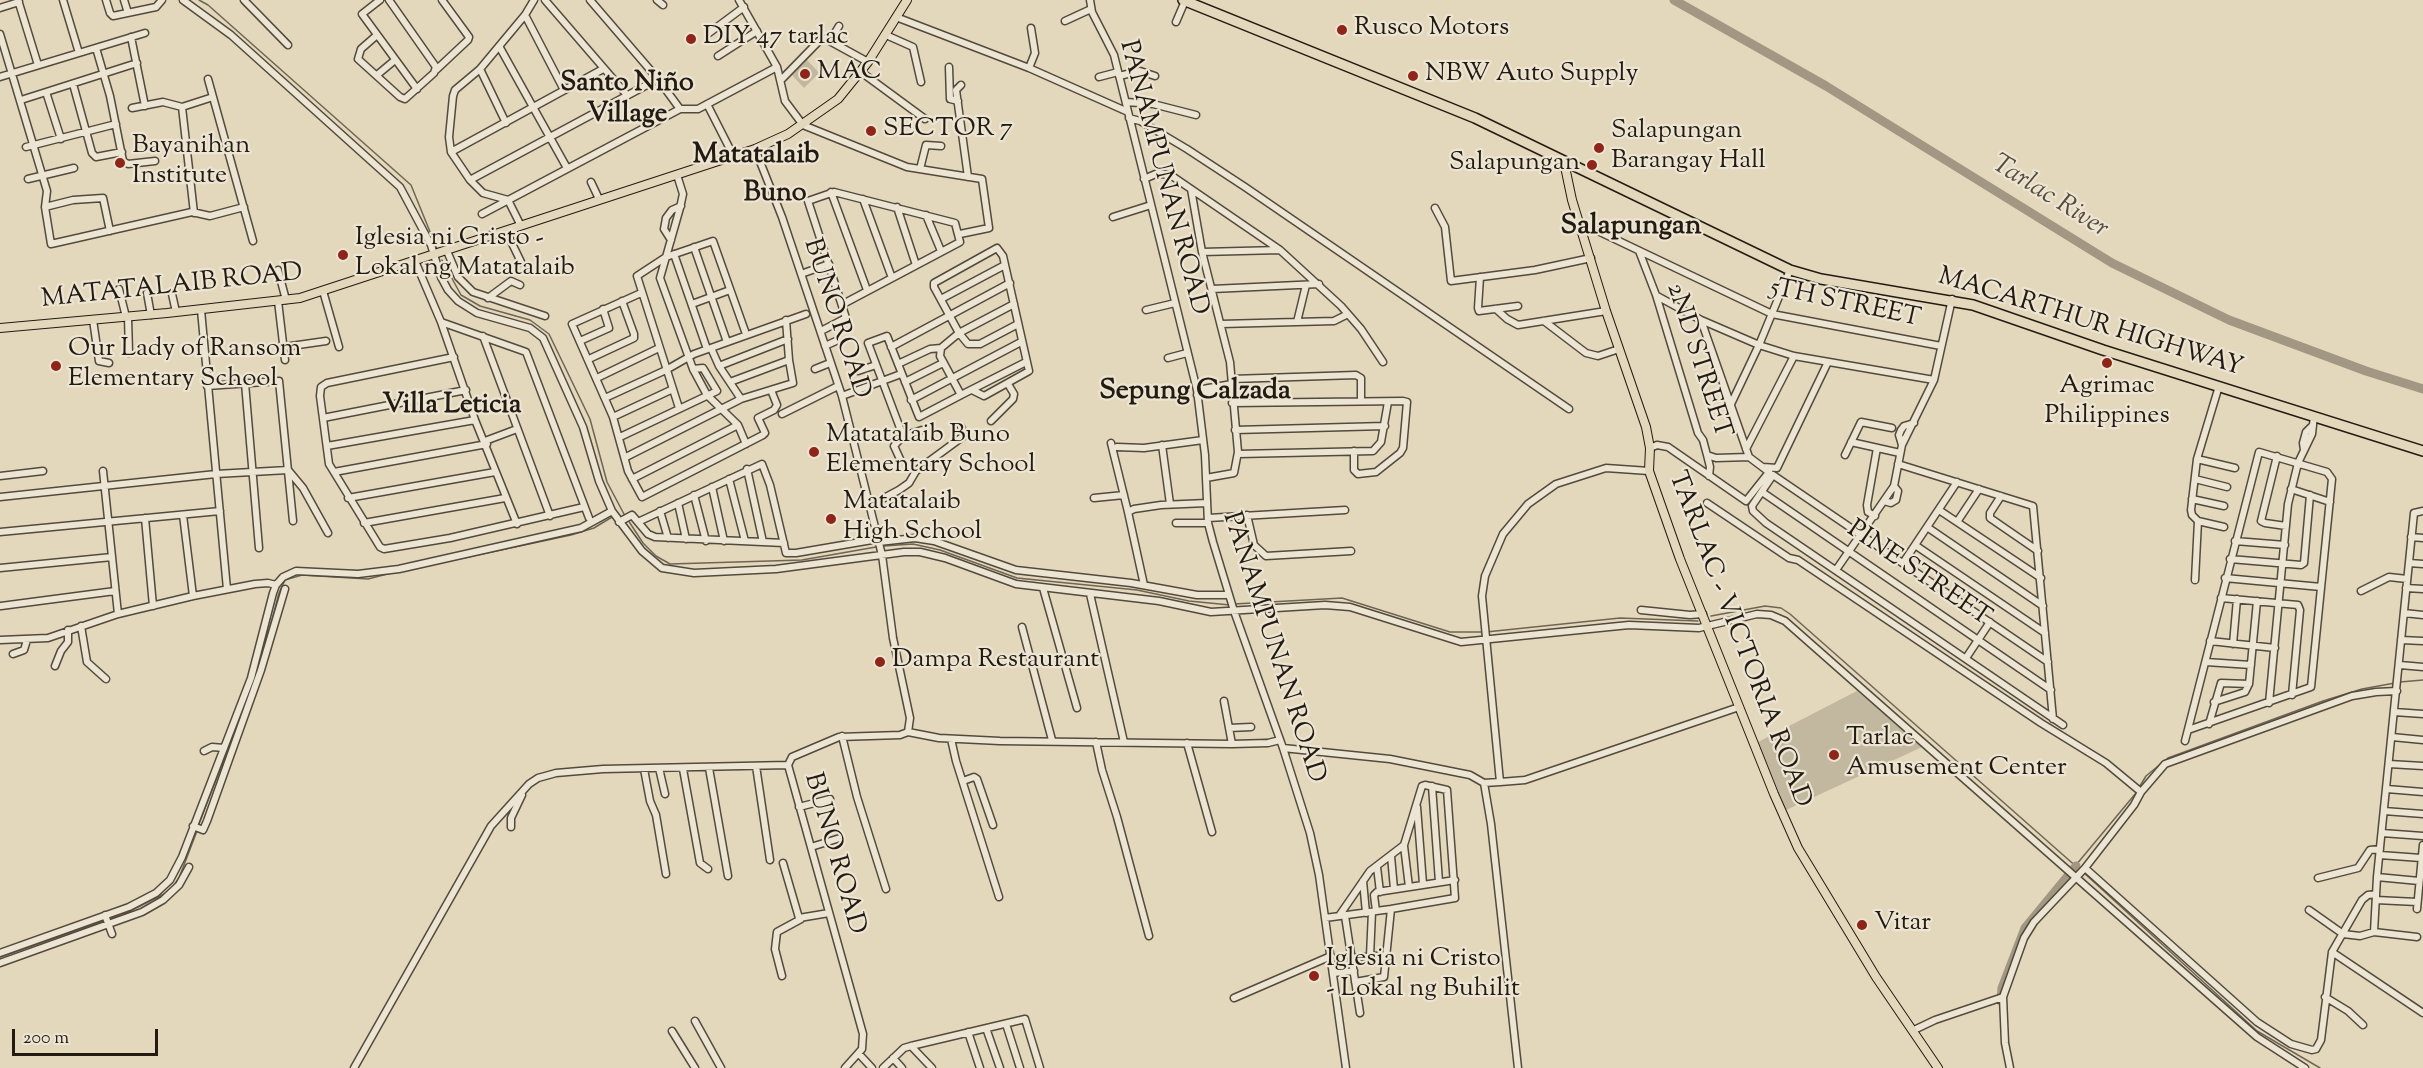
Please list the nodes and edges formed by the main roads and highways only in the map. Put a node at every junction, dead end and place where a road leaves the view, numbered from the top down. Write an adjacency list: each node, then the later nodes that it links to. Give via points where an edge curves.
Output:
1 (907, 0): 4 (main road, MATATALAIB ROAD, via 868,62 838,99 774,142 734,157 323,291 282,300)
2 (1184, 0): 3 (highway, MACARTHUR HIGHWAY, via 1475,118)
3 (1564, 162): 5 (highway, MACARTHUR HIGHWAY, via 1790,270 1838,282 1952,299); 6 (main road, TARLAC - VICTORIA ROAD, via 1606,311 1646,428 1649,471 1774,794 1798,848)
4 (0, 328)
5 (2423, 451)
6 (1938, 1068)

